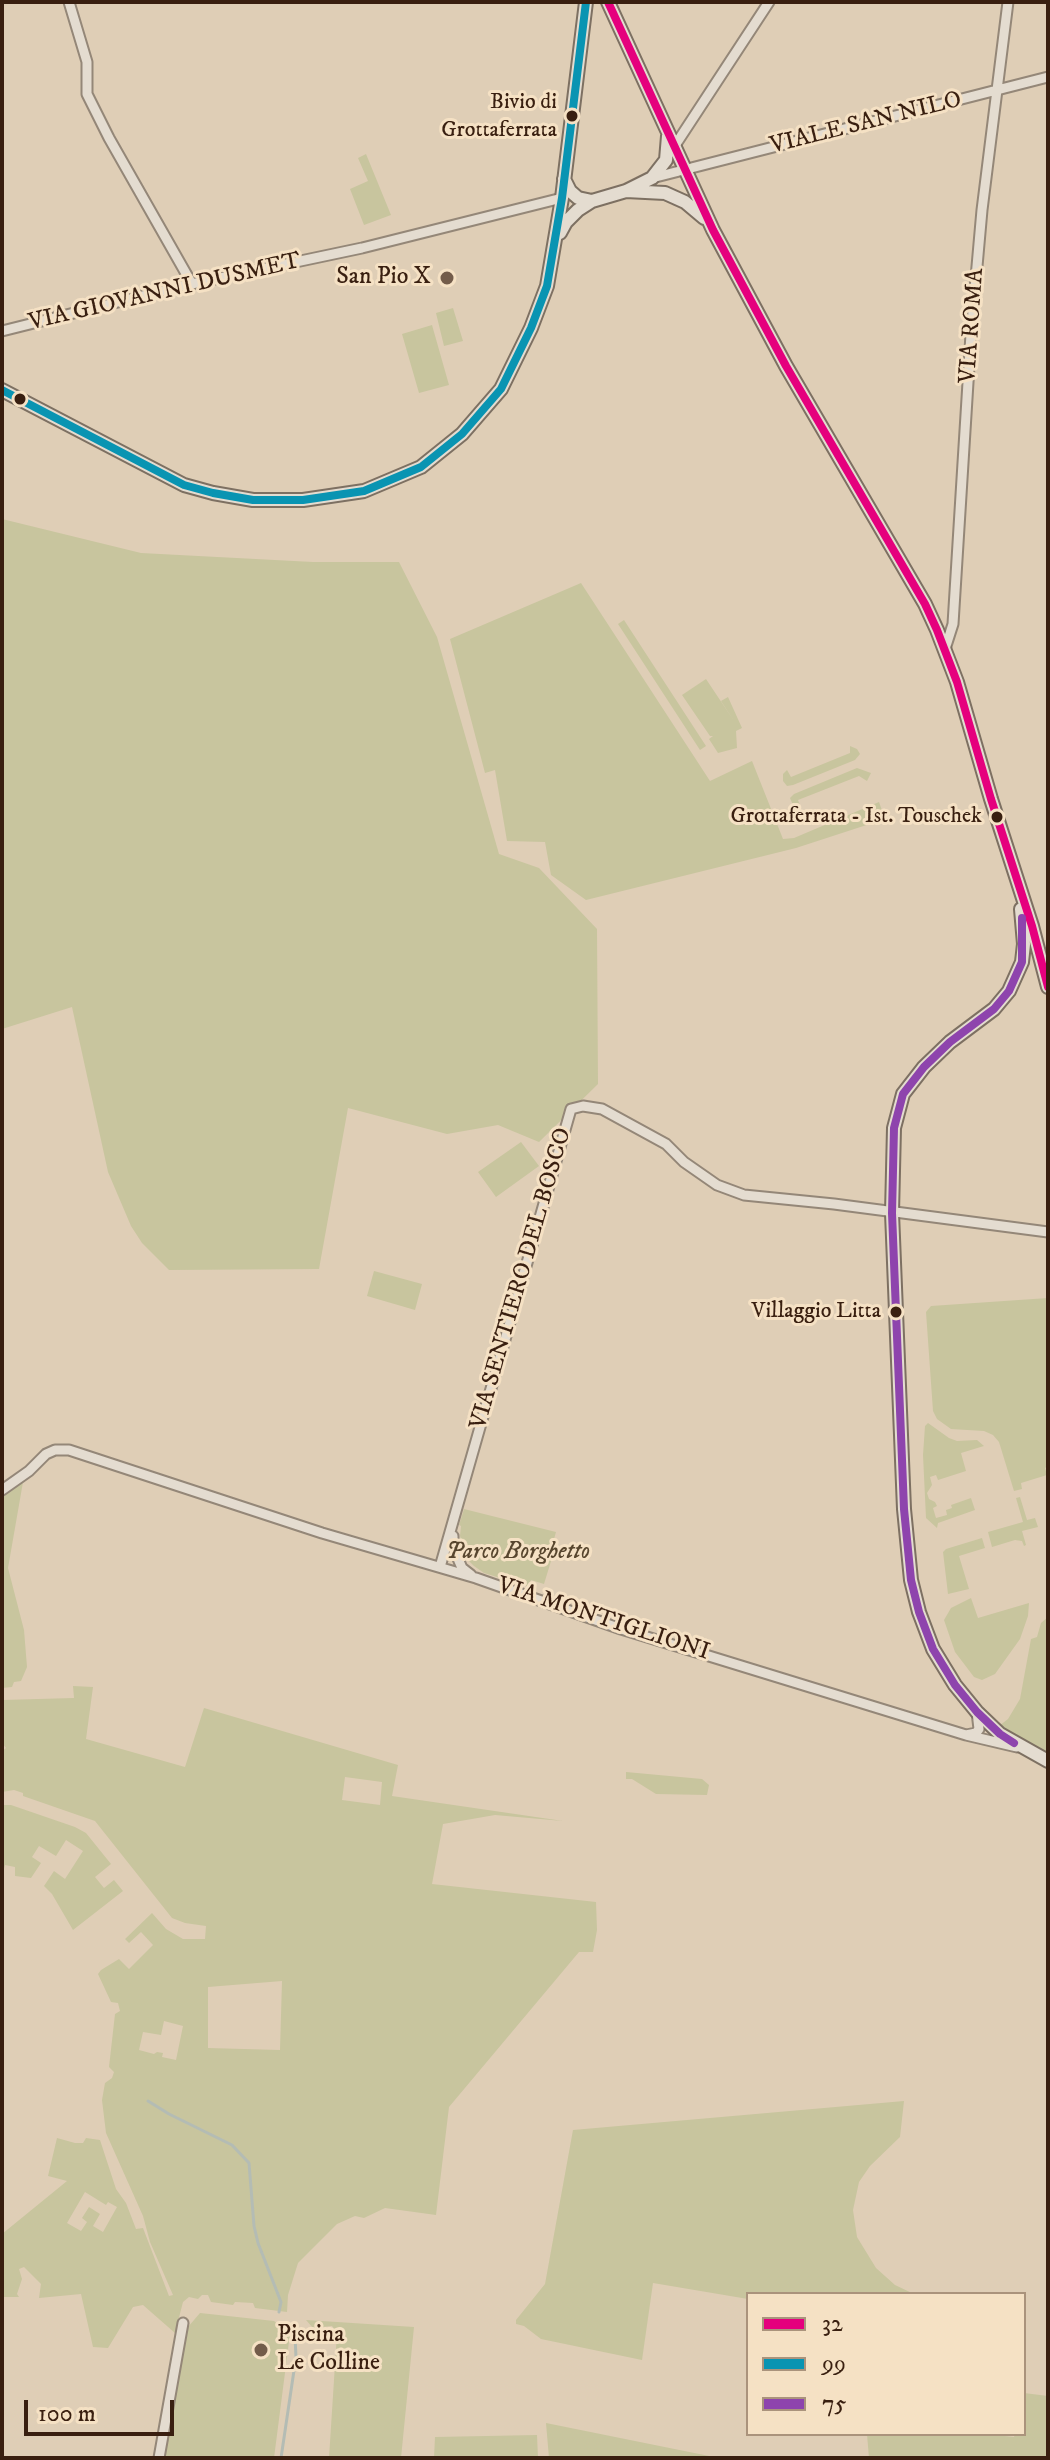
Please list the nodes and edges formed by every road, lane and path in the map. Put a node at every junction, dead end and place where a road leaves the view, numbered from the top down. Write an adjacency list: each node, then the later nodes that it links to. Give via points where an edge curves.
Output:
1 (69, 2): 18 (street, via 87,62 87,94)
2 (586, 2): 12 (main road)
3 (608, 2): 8 (main road)
4 (769, 2): 9 (street)
5 (1008, 2): 7 (street, VIA ROMA)
6 (1048, 77): 7 (street, VIALE SAN NILO)
7 (996, 91): 10 (street, VIALE SAN NILO); 21 (street, VIA ROMA, via 971,334 953,624)
8 (668, 133): 9 (main road); 11 (main road, via 666,160)
9 (674, 147): 10 (main road)
10 (684, 169): 11 (street, VIALE SAN NILO); 16 (main road)
11 (652, 178): 13 (main road)
12 (564, 179): 14 (main road); 15 (main road, via 578,198)
13 (626, 191): 15 (main road); 16 (main road, via 665,193 685,202)
14 (562, 198): 17 (main road); 18 (street, VIA GIOVANNI DUSMET)
15 (592, 201): 17 (main road, via 566,222)
16 (713, 230): 21 (main road, via 925,604)
17 (554, 245): 20 (main road, via 542,300 501,389 431,460 364,491 275,501 184,485)
18 (192, 284): 19 (street, VIA GIOVANNI DUSMET)
19 (2, 331)
20 (2, 390)
21 (945, 649): 22 (main road)
22 (1019, 886): 23 (main road); 24 (main road)
23 (1022, 962): 24 (main road, via 1035,965); 25 (main road, via 994,1009 950,1042 903,1094 894,1128)
24 (1047, 983)
25 (892, 1213): 26 (street, VIA SENTIERO DEL BOSCO); 28 (street, VIA SENTIERO DEL BOSCO, via 744,1195 707,1178 666,1144 602,1109 571,1109); 31 (main road, via 911,1580 933,1649)
26 (1048, 1232)
27 (2, 1490): 29 (street, VIA MONTIGLIONI, via 46,1454 69,1450)
28 (454, 1521): 29 (street, VIA SENTIERO DEL BOSCO); 30 (street, VIA SENTIERO DEL BOSCO, via 453,1547 462,1568)
29 (440, 1567): 30 (street, VIA MONTIGLIONI)
30 (476, 1578): 32 (street, VIA MONTIGLIONI, via 621,1629)
31 (977, 1712): 32 (street, via 979,1729); 33 (main road)
32 (966, 1735): 33 (street, VIA MONTIGLIONI)
33 (1024, 1749): 34 (main road)
34 (1048, 1761)
35 (183, 2323): 36 (street)
36 (159, 2458)

